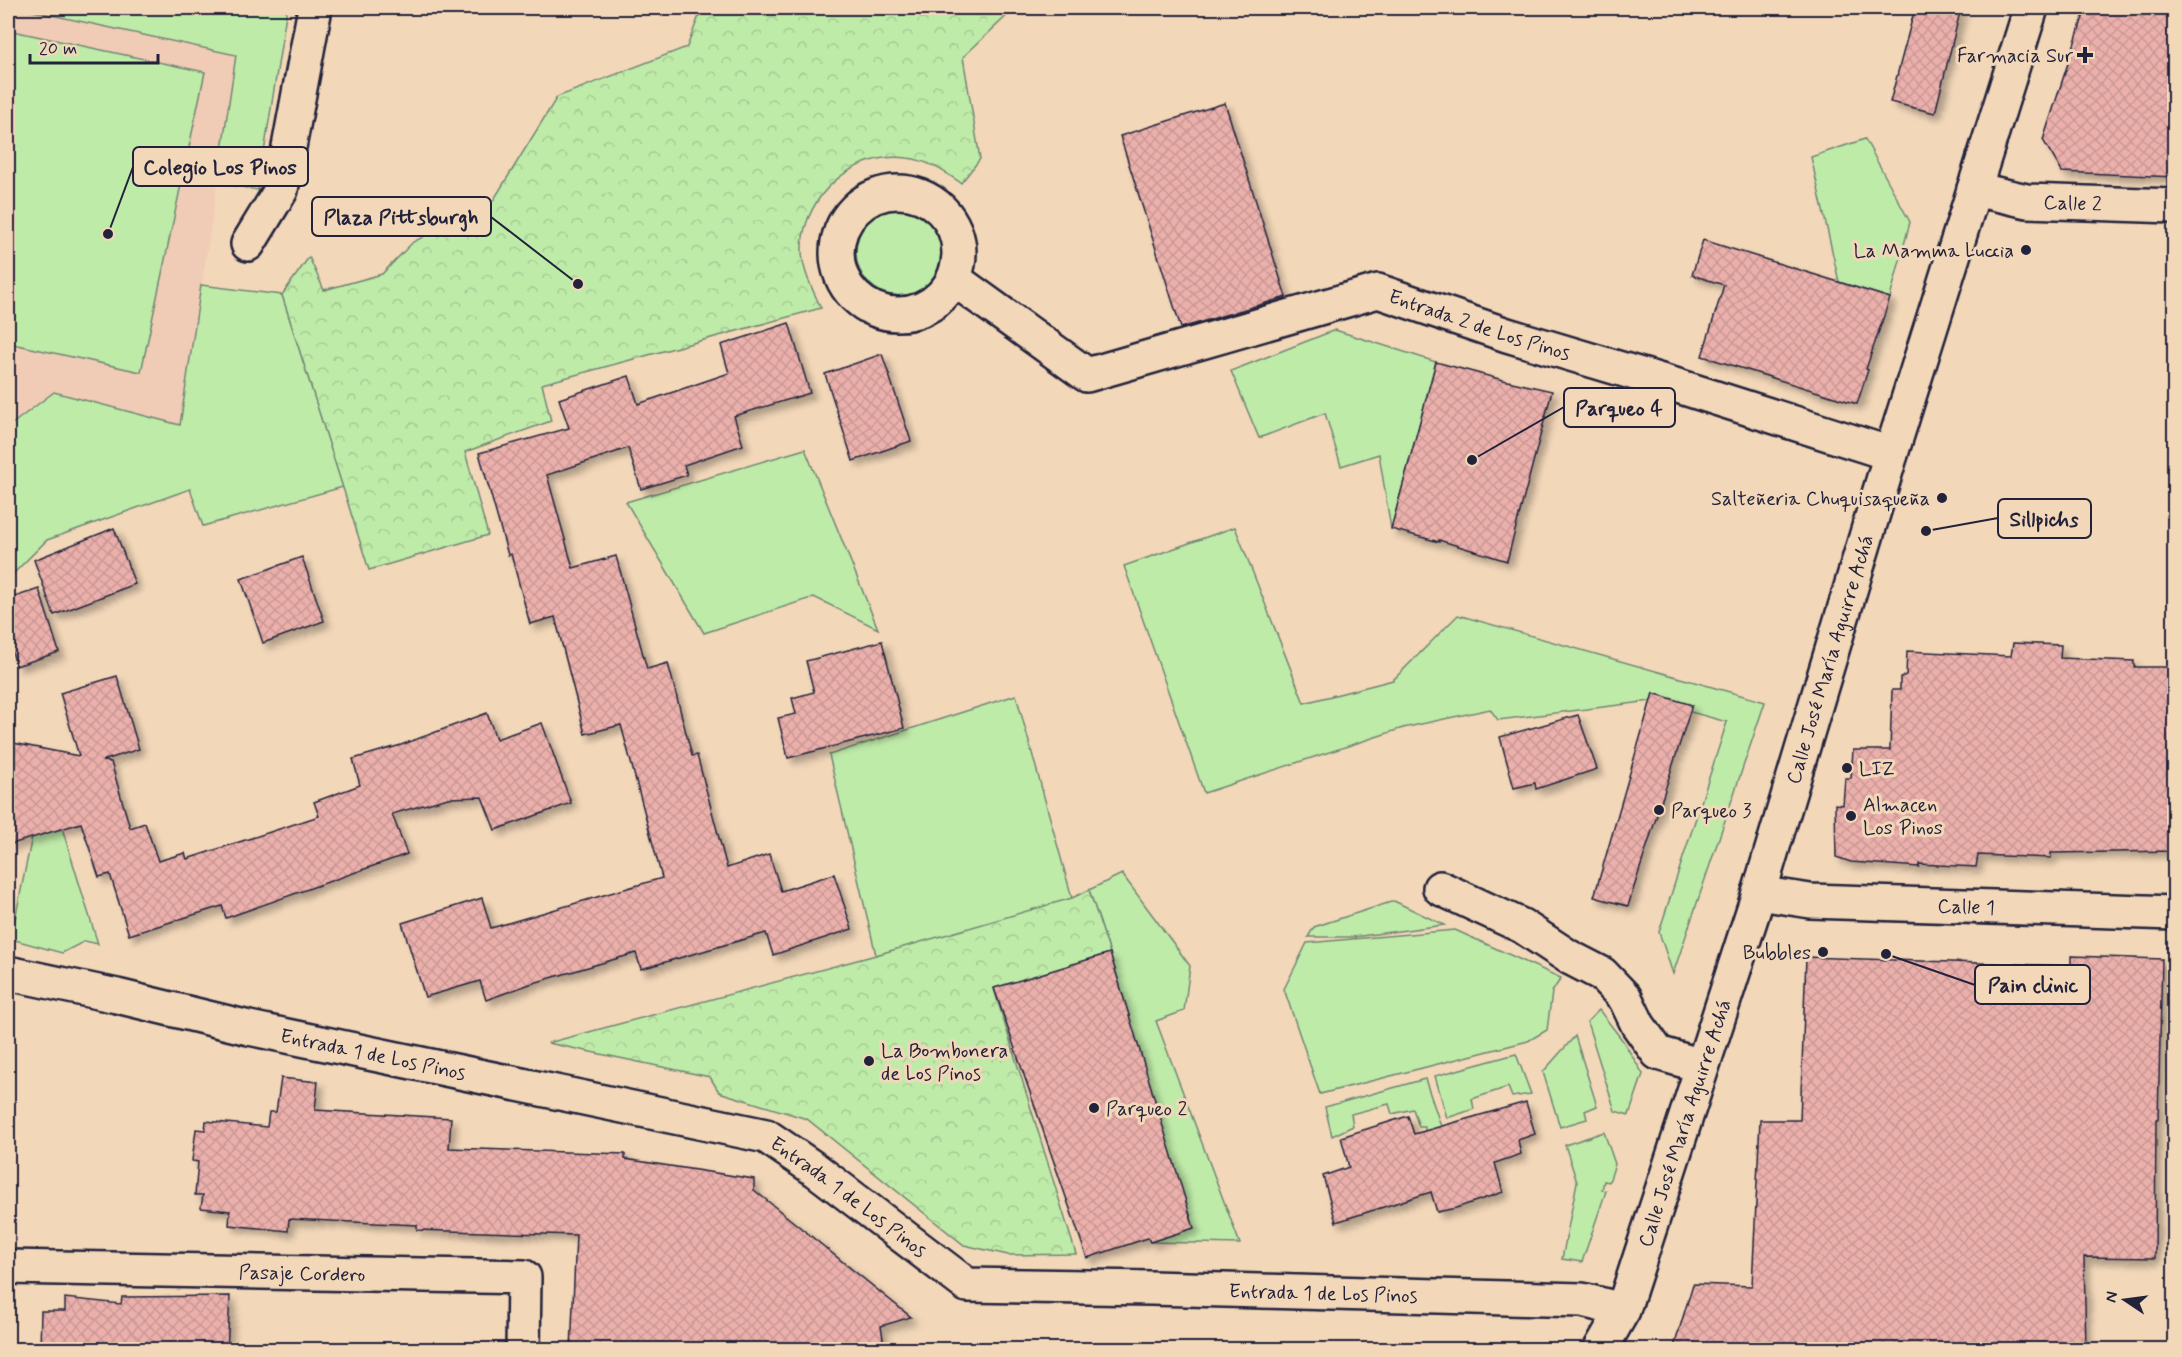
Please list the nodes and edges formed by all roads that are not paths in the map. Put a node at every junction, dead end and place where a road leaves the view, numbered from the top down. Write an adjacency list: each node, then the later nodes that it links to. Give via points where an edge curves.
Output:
1 (315, 8): 5 (street, via 281,190)
2 (2031, 8): 3 (street, Calle José María Aguirre Achá)
3 (1974, 189): 4 (street, Calle 2, via 2027,201); 7 (street, Calle José María Aguirre Achá)
4 (2175, 206)
5 (248, 244)
6 (954, 279): 7 (street, Entrada 2 de Los Pinos, via 1087,375 1378,291)
7 (1891, 454): 9 (street, Calle José María Aguirre Achá)
8 (1440, 888): 12 (street, via 1522,926 1602,974 1625,998 1658,1053)
9 (1759, 893): 10 (street, Calle 1, via 1810,901); 12 (street, Calle José María Aguirre Achá)
10 (2175, 913)
11 (8, 973): 14 (street, Entrada 1 de Los Pinos, via 249,1028 766,1136 967,1285 1582,1300)
12 (1702, 1066): 14 (street, Calle José María Aguirre Achá)
13 (8, 1267): 15 (street, Pasaje Cordero, via 524,1277)
14 (1623, 1310): 16 (street, Calle José María Aguirre Achá); 17 (street, Calle José María Aguirre Achá)
15 (523, 1350)
16 (1600, 1350)
17 (1620, 1350)

